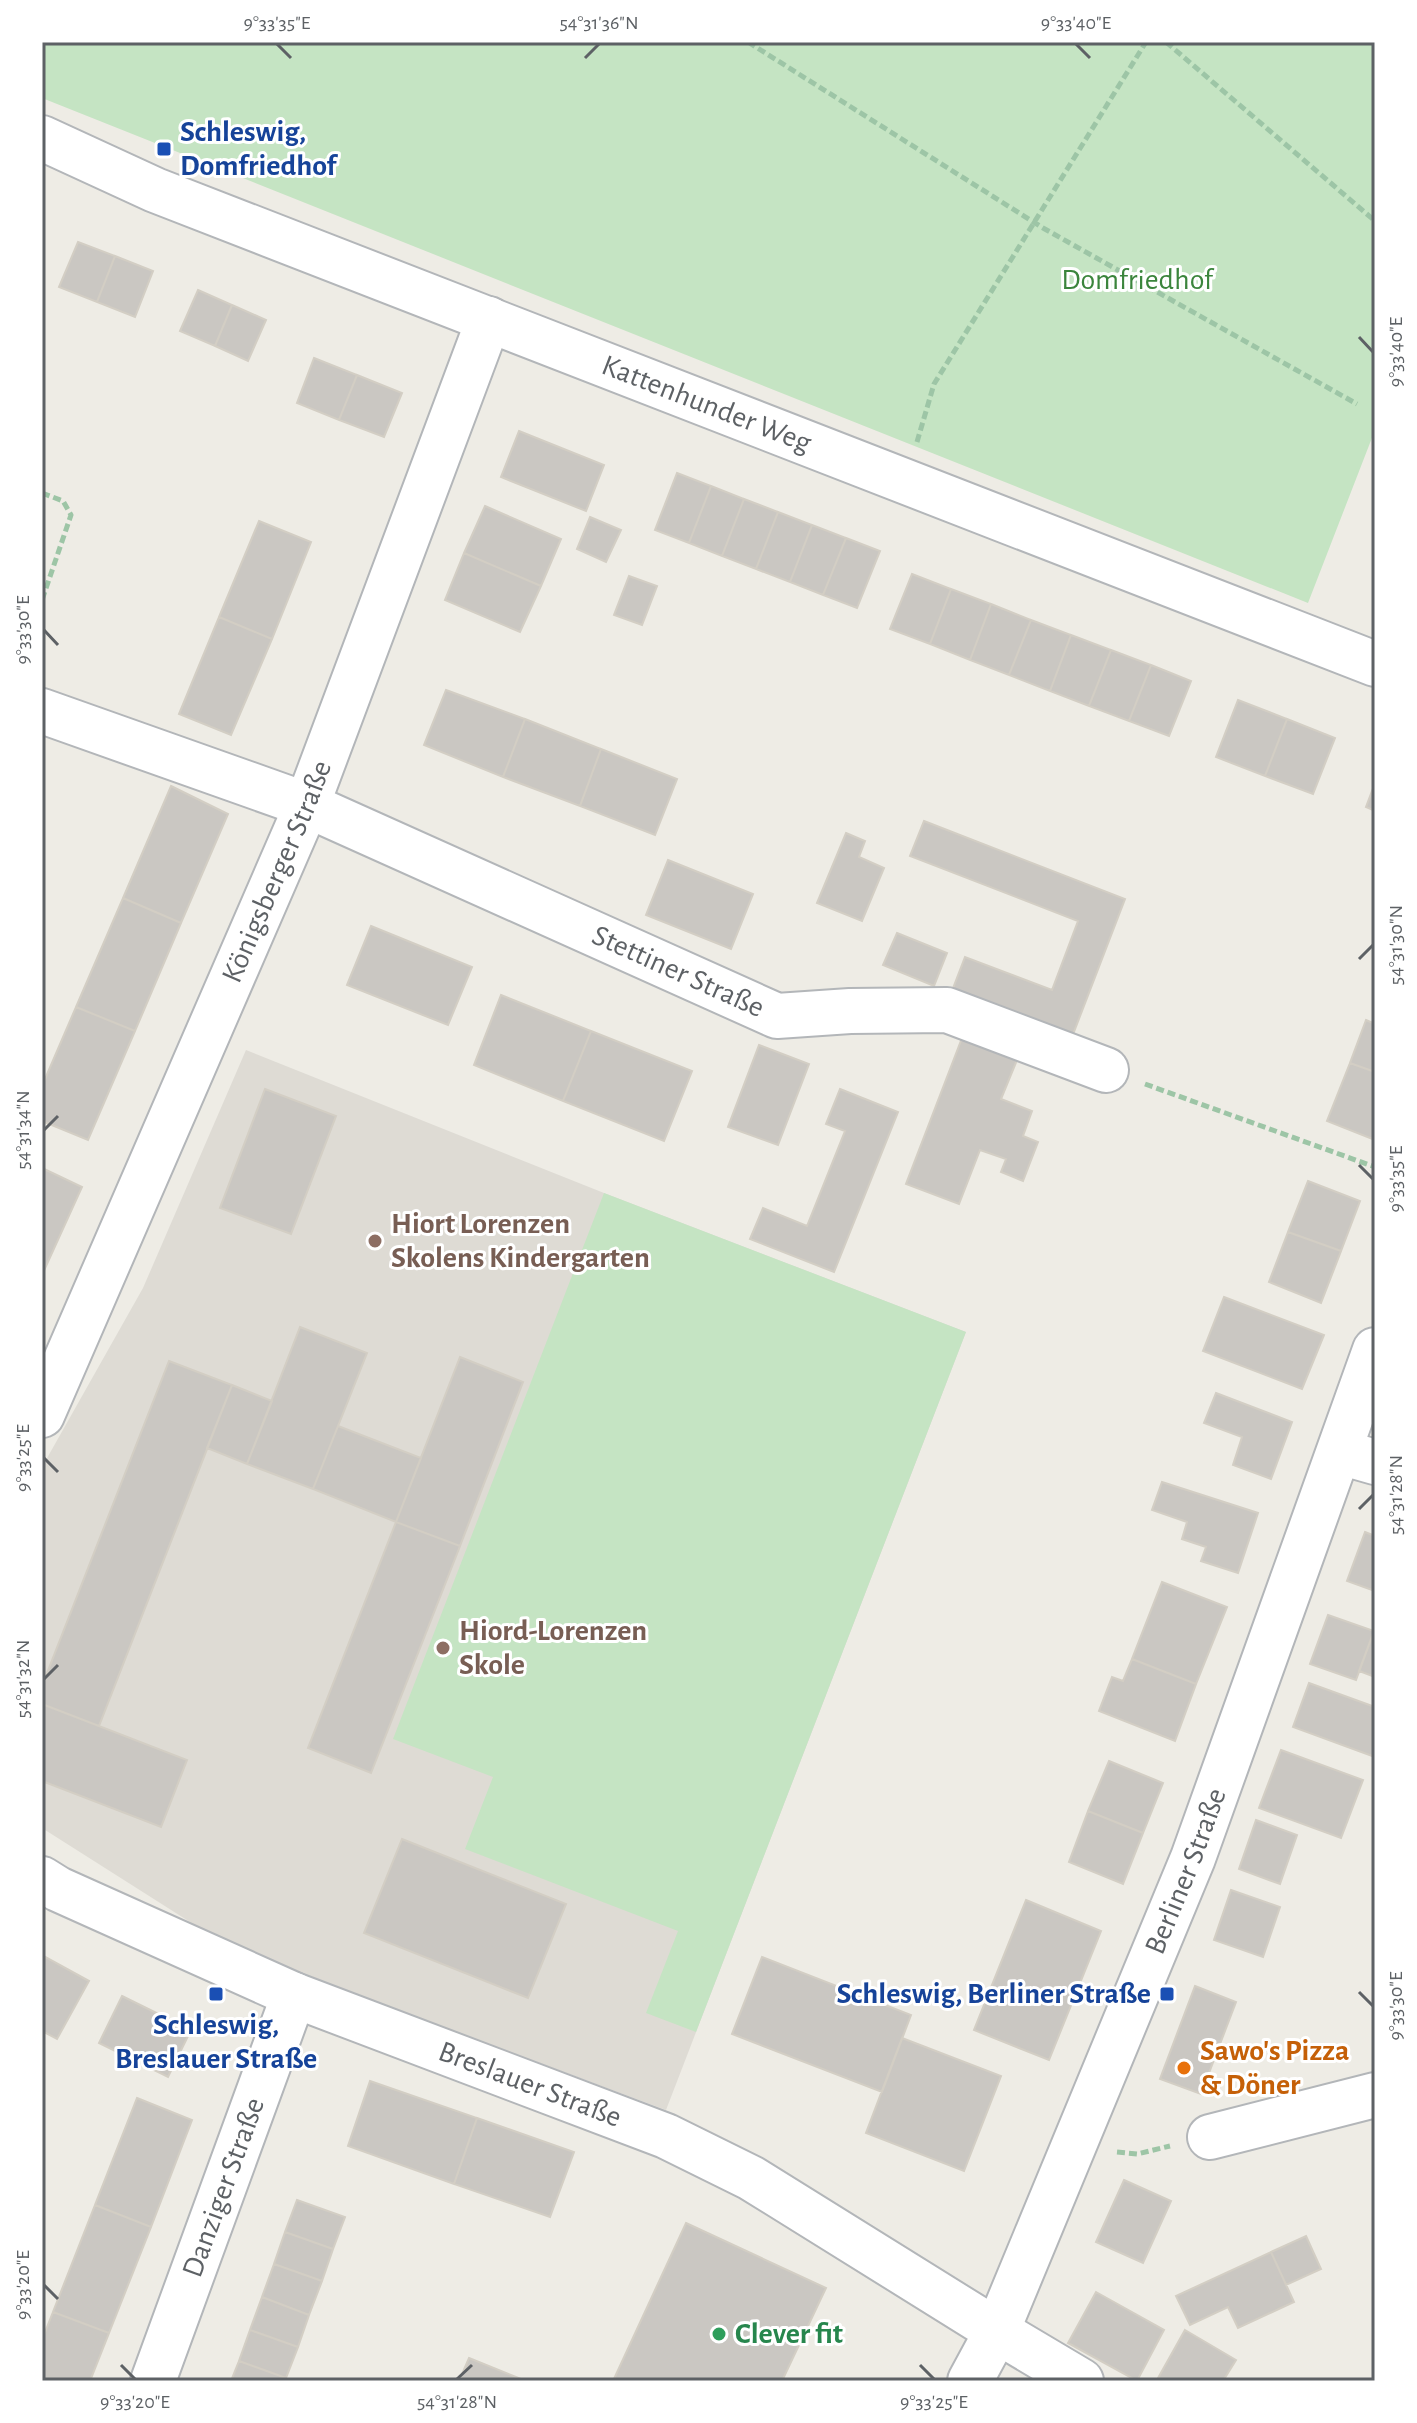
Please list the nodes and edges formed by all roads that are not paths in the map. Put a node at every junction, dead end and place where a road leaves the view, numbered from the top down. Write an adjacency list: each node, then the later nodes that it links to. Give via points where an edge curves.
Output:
1 (42, 138): 2 (street, Kattenhunder Weg, via 155,190)
2 (489, 319): 3 (street, Kattenhunder Weg); 5 (street, Königsberger Straße)
3 (1375, 664)
4 (42, 711): 5 (street, Stettiner Straße)
5 (307, 805): 6 (street, Stettiner Straße, via 777,1016 947,1010); 8 (street, Königsberger Straße)
6 (1106, 1070)
7 (1375, 1350): 9 (street, Berliner Straße)
8 (42, 1415)
9 (1358, 1457): 14 (street, Berliner Straße)
10 (42, 1879): 11 (street, Breslauer Straße)
11 (294, 1995): 14 (street, Breslauer Straße, via 666,2136 751,2178); 15 (street, Danziger Straße)
12 (1375, 2095): 13 (street)
13 (1210, 2137)
14 (997, 2331): 16 (street, Berliner Straße); 17 (street, Breslauer Straße)
15 (153, 2381)
16 (970, 2381)
17 (1081, 2381)

